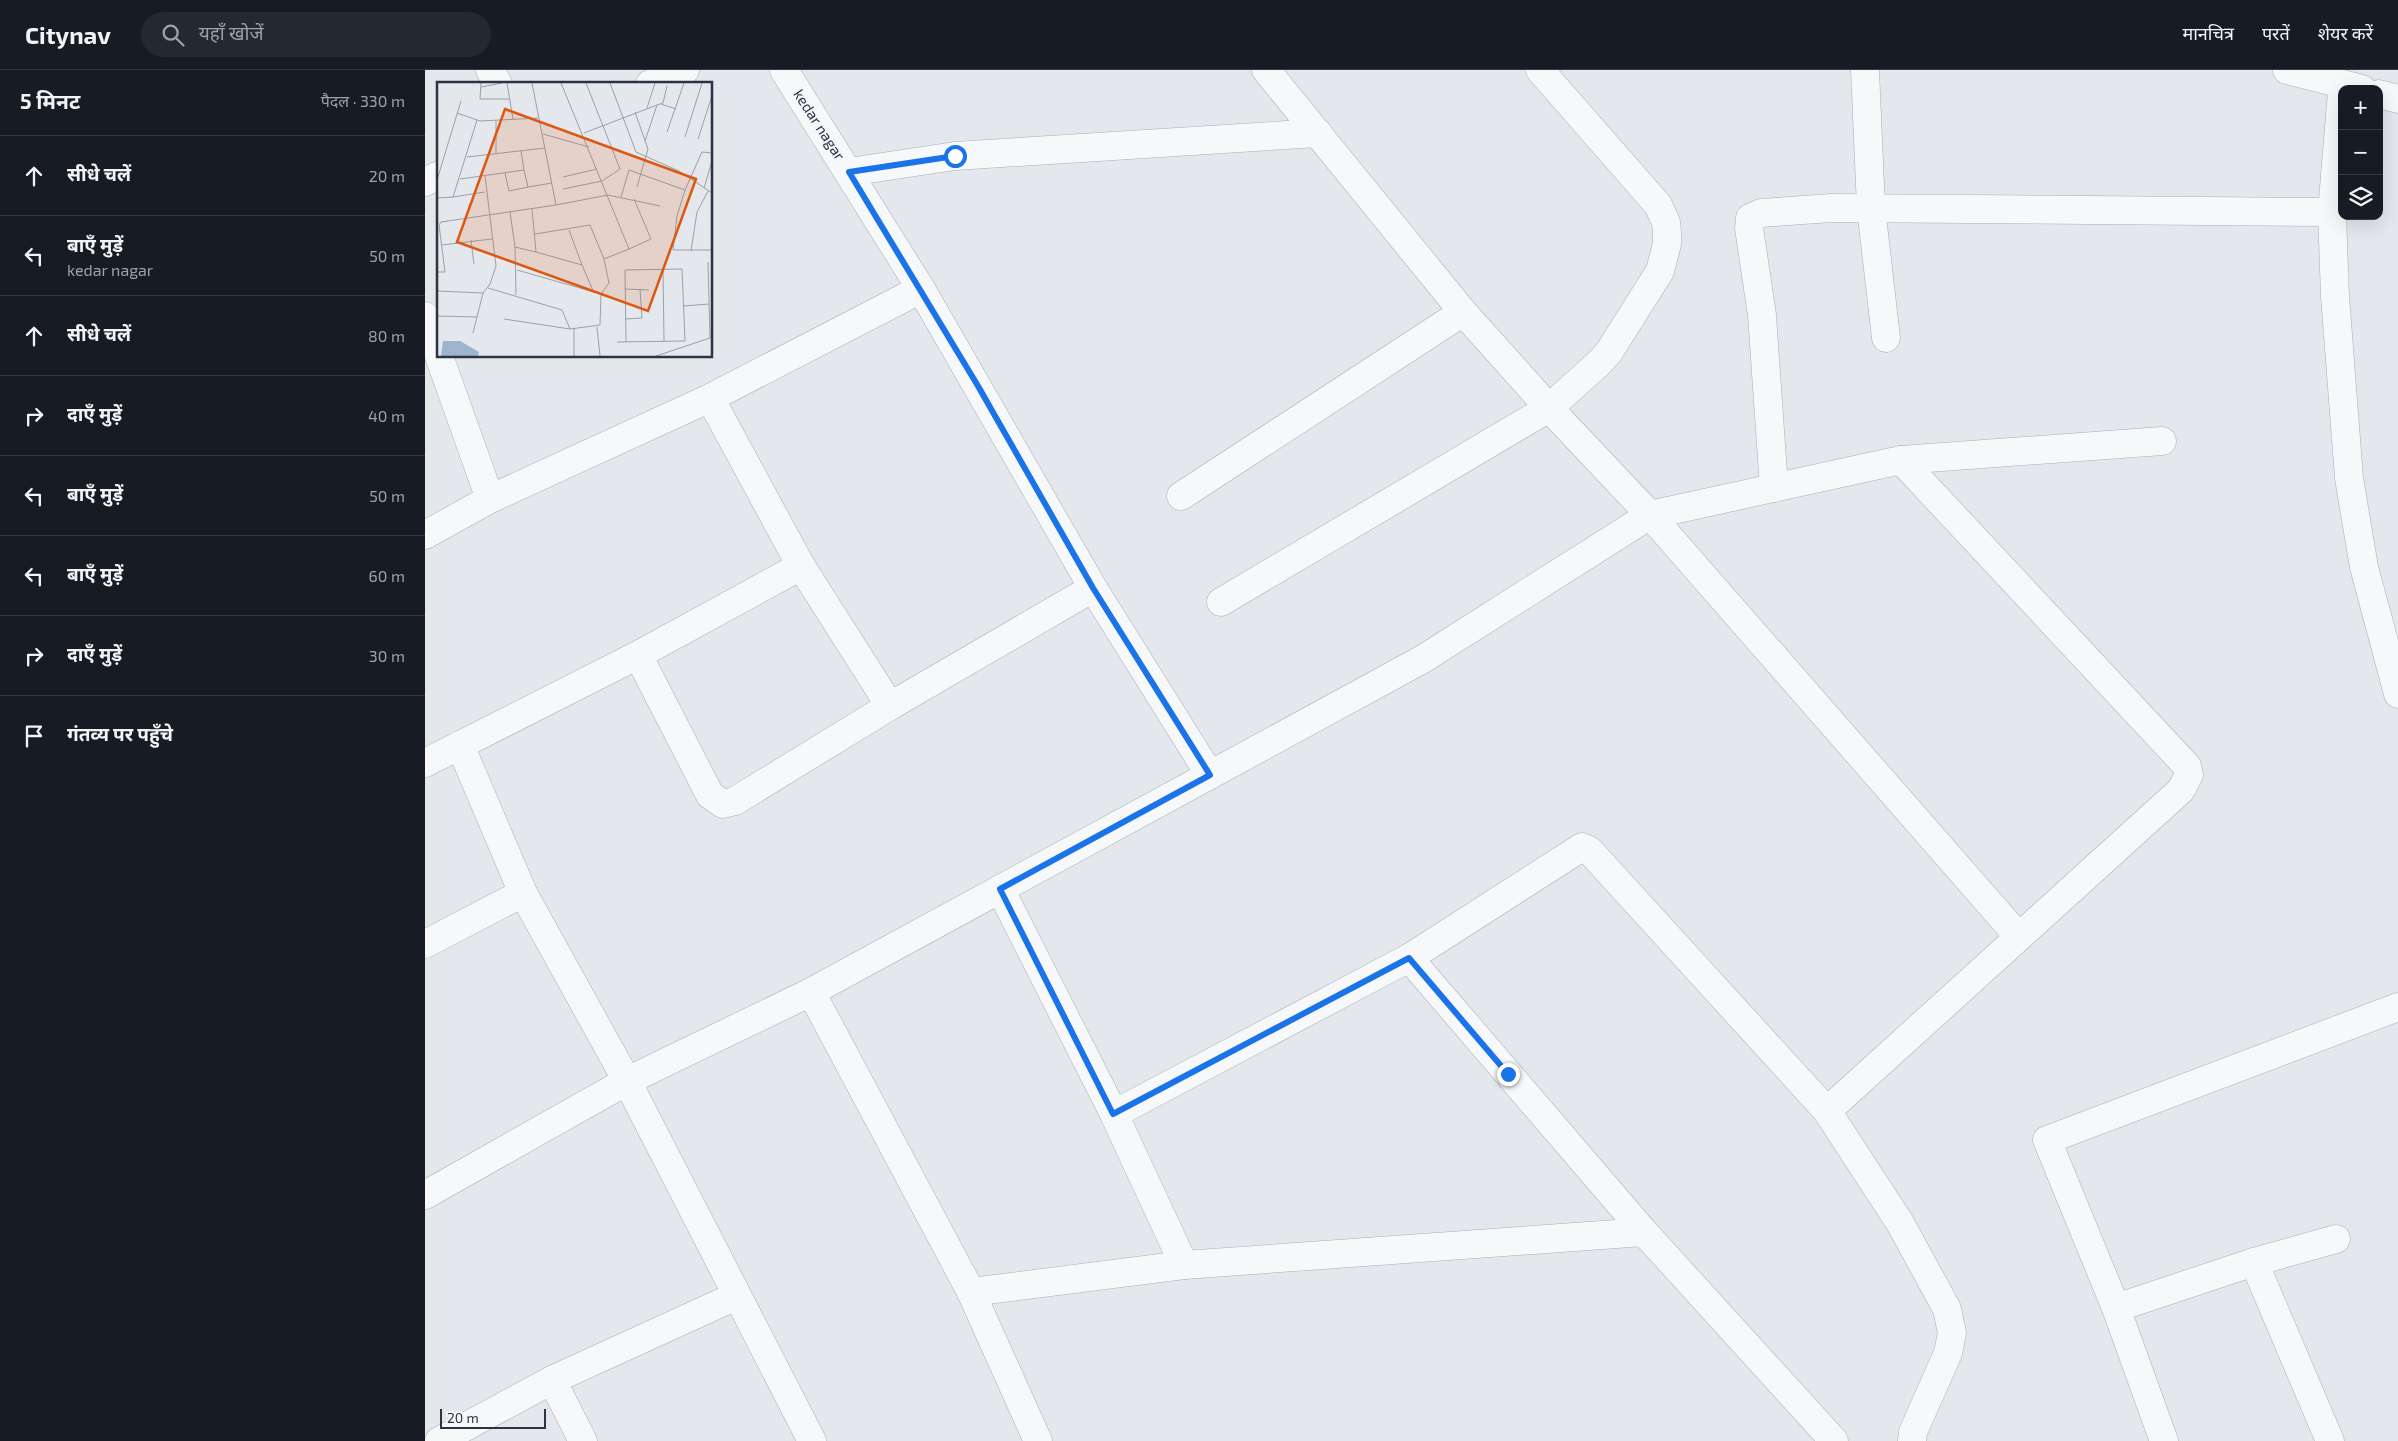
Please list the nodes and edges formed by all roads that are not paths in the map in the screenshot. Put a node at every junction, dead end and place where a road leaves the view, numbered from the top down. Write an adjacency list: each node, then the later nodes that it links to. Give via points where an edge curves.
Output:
1 (490, 70): 8 (street)
2 (685, 70): 9 (street)
3 (784, 70): 15 (street, kedar nagar)
4 (1266, 70): 14 (street)
5 (1540, 70): 27 (street, via 1658,206 1667,232 1660,271 1609,352)
6 (1865, 70): 18 (street)
7 (2287, 70): 10 (street)
8 (497, 82)
9 (655, 82)
10 (2346, 85)
11 (2383, 95): 12 (street)
12 (2398, 99)
13 (2341, 130): 19 (street)
14 (1318, 133): 15 (street, via 955,156); 21 (street)
15 (849, 172): 20 (street, kedar nagar)
16 (437, 176): 17 (street)
17 (425, 182)
18 (1871, 208): 19 (street); 23 (street); 30 (street, via 1761,213 1750,218 1762,315)
19 (2332, 212): 39 (street, via 2349,478 2364,567)
20 (921, 290): 26 (street); 36 (street, kedar nagar)
21 (1463, 312): 27 (street); 31 (street)
22 (425, 316): 24 (street)
23 (1886, 338)
24 (437, 349)
25 (440, 358): 32 (street)
26 (709, 398): 32 (street); 35 (street)
27 (1549, 408): 33 (street); 37 (street)
28 (2162, 442): 29 (street)
29 (1901, 460): 30 (street); 46 (street, via 2187,766 2189,775 2181,790)
30 (1774, 488): 33 (street)
31 (1181, 496)
32 (490, 499): 34 (street)
33 (1650, 515): 43 (street, via 1423,660); 46 (street)
34 (425, 535)
35 (801, 566): 38 (street); 40 (street)
36 (1093, 588): 40 (street); 43 (street, kedar nagar)
37 (1221, 602)
38 (638, 655): 40 (street, via 710,794 723,804 735,801); 41 (street)
39 (2398, 694)
40 (890, 706)
41 (460, 745): 42 (street); 45 (street)
42 (425, 763)
43 (1210, 775): 44 (street)
44 (1000, 889): 49 (street); 53 (street)
45 (523, 893): 47 (street); 51 (street)
46 (2019, 938): 52 (street)
47 (425, 944)
48 (1409, 958): 52 (street, via 1582,847 1589,850); 53 (street); 55 (street)
49 (811, 992): 51 (street); 59 (street)
50 (2398, 1008): 61 (street, via 2047,1140)
51 (627, 1081): 54 (street); 60 (street)
52 (1827, 1111): 63 (street, via 1900,1223 1947,1309 1952,1333 1948,1353)
53 (1113, 1114): 58 (street)
54 (425, 1195)
55 (1645, 1232): 58 (street); 68 (street)
56 (2336, 1239): 57 (street)
57 (2253, 1262): 61 (street); 70 (street)
58 (1184, 1265): 59 (street)
59 (971, 1292): 67 (street)
60 (736, 1296): 62 (street); 66 (street)
61 (2116, 1308): 69 (street)
62 (552, 1380): 64 (street); 65 (street)
63 (1908, 1440)
64 (439, 1441)
65 (583, 1441)
66 (812, 1441)
67 (1038, 1441)
68 (1834, 1441)
69 (2164, 1441)
70 (2330, 1441)

